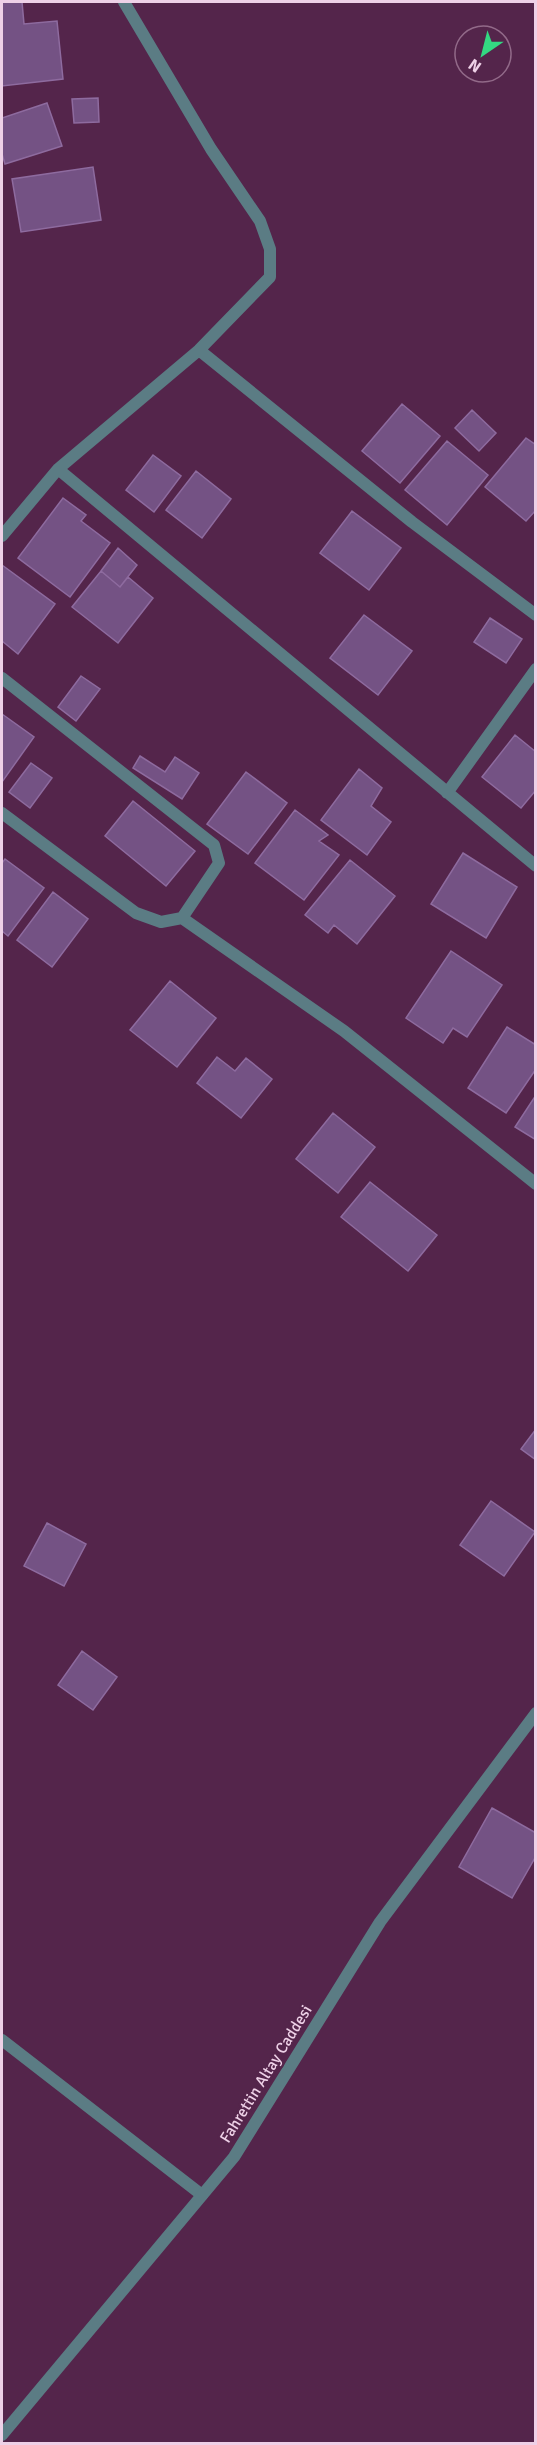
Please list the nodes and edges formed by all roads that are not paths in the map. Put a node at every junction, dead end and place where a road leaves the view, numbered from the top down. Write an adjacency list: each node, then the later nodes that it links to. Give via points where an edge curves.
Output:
1 (124, 2): 2 (street, via 211,149 260,221 270,249 270,277)
2 (199, 351): 3 (street); 5 (street, via 412,522)
3 (58, 469): 4 (street); 8 (street)
4 (2, 536)
5 (536, 615)
6 (536, 669): 8 (street)
7 (2, 678): 11 (street, via 214,845 219,863)
8 (447, 793): 10 (street)
9 (2, 813): 11 (street, via 136,913 161,922)
10 (536, 866)
11 (182, 918): 12 (street, via 344,1031)
12 (536, 1184)
13 (536, 1713): 15 (street, Fahrettin Altay Caddesi, via 380,1922 234,2157)
14 (2, 2040): 15 (street)
15 (202, 2195): 16 (street, Fahrettin Altay Caddesi)
16 (2, 2435)

